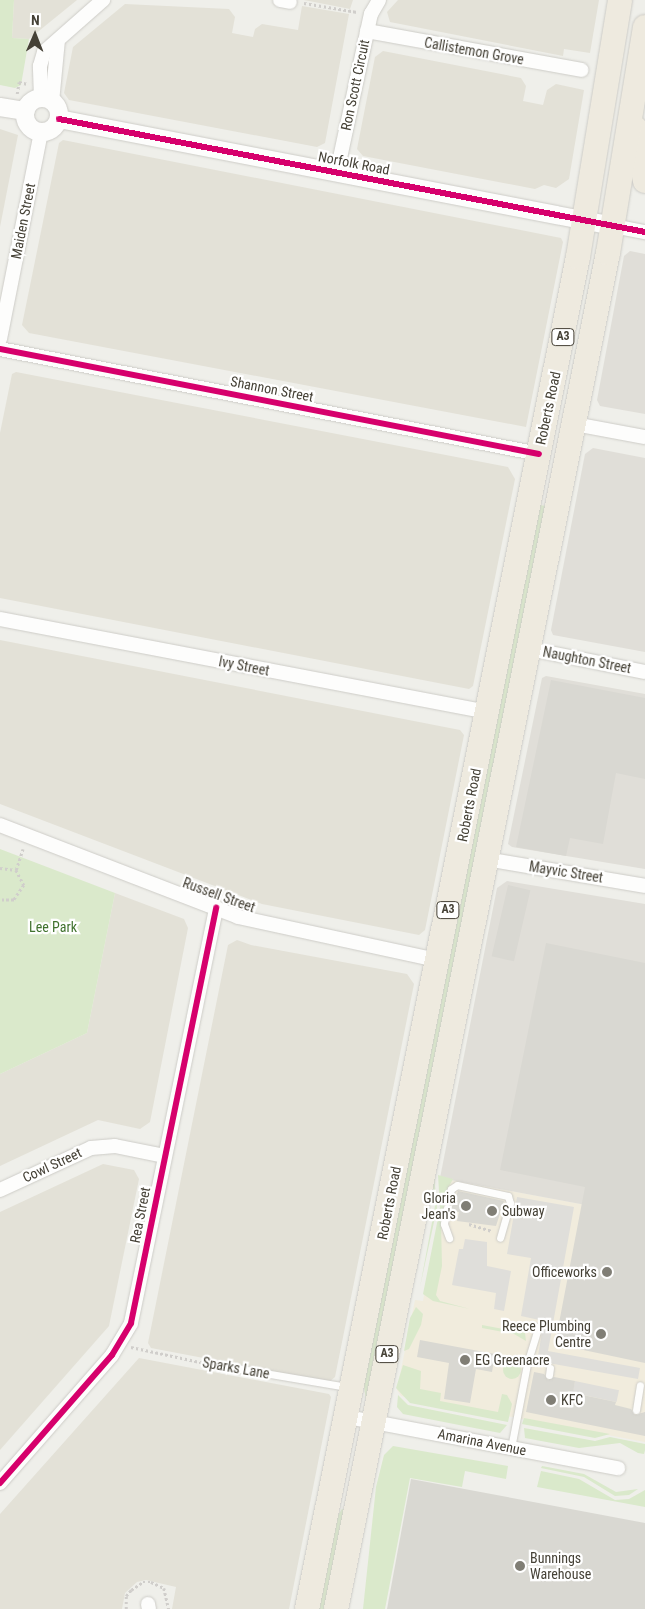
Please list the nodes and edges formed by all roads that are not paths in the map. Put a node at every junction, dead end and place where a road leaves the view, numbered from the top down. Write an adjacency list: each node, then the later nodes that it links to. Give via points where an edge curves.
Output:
1 (102, 0): 7 (street, via 42,58)
2 (379, 0): 4 (street, Ron Scott Circuit)
3 (620, 0): 15 (highway, Roberts Road / A3)
4 (367, 31): 6 (street, Callistemon Grove); 13 (street, Ron Scott Circuit)
5 (645, 31): 9 (highway, Roberts Road / A3)
6 (581, 70)
7 (41, 95): 10 (street, via 31,102); 11 (street, via 59,111)
8 (0, 107): 10 (street)
9 (632, 109): 14 (highway); 16 (highway, Roberts Road / A3)
10 (26, 111): 12 (street, via 27,123)
11 (59, 119): 12 (street, via 54,128); 13 (street, Norfolk Road)
12 (41, 132): 18 (street, Maiden Street)
13 (337, 172): 15 (street, Norfolk Road)
14 (645, 181)
15 (584, 221): 16 (street, Norfolk Road); 22 (highway, Roberts Road / A3)
16 (613, 226): 17 (street, Norfolk Road); 20 (highway, Roberts Road / A3)
17 (645, 232)
18 (0, 339)
19 (0, 348): 22 (street, Shannon Street)
20 (574, 424): 21 (street); 24 (highway, Roberts Road / A3)
21 (645, 438)
22 (539, 454): 26 (highway, Roberts Road / A3)
23 (0, 619): 26 (street, Ivy Street)
24 (530, 649): 25 (street, Naughton Street); 28 (highway, Roberts Road / A3)
25 (645, 672)
26 (488, 712): 31 (highway, Roberts Road / A3)
27 (0, 825): 30 (street, Russell Street)
28 (486, 859): 29 (street, Mayvic Street); 44 (highway, Roberts Road / A3)
29 (645, 886)
30 (216, 908): 31 (street, Russell Street, via 271,926); 32 (street, Rea Street)
31 (438, 960): 41 (highway, Roberts Road / A3)
32 (164, 1156): 33 (street, Cowl Street, via 115,1146 91,1148); 47 (street, Rea Street, via 131,1323 120,1344)
33 (0, 1190)
34 (449, 1199): 37 (lane, via 451,1189 457,1185 508,1196 510,1203)
35 (447, 1208): 36 (lane, via 444,1228)
36 (449, 1238)
37 (500, 1238)
38 (538, 1327): 45 (lane, via 527,1364)
39 (217, 1365): 41 (lane, Sparks Lane)
40 (640, 1385): 42 (lane)
41 (352, 1388): 43 (highway, Roberts Road / A3)
42 (636, 1410)
43 (347, 1417): 44 (street, Amarina Avenue); 49 (highway, Roberts Road / A3)
44 (373, 1422): 45 (street, Amarina Avenue); 48 (highway, Roberts Road / A3)
45 (511, 1448): 46 (street, Amarina Avenue)
46 (618, 1468)
47 (0, 1482)
48 (339, 1604)
49 (307, 1609)

